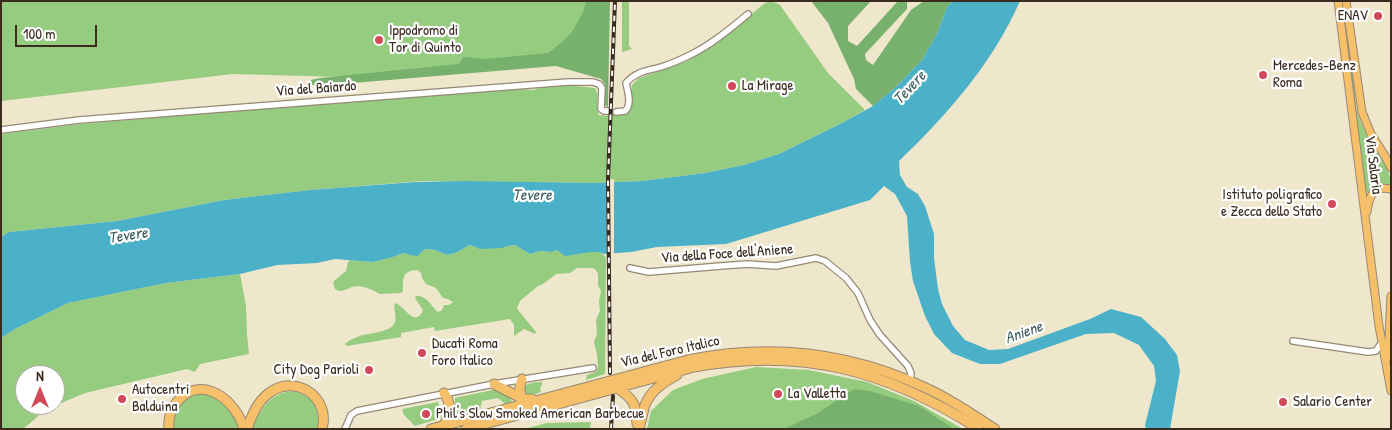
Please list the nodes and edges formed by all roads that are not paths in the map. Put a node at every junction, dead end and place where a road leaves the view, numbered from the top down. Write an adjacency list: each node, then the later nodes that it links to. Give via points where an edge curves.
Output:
1 (1338, 1): 11 (main road, Via Salaria)
2 (1346, 1): 7 (main road, Via Salaria, via 1362,112)
3 (748, 14): 5 (street, via 691,55 631,77 626,83 628,108)
4 (608, 111): 6 (street, Via del Baiardo, via 601,108 602,88 599,84 568,82 79,120)
5 (616, 112)
6 (1, 130)
7 (1385, 156): 8 (main road); 9 (main road, Via Salaria)
8 (1391, 162)
9 (1391, 168)
10 (1391, 188): 11 (main road, via 1380,188 1371,194)
11 (1366, 221): 15 (main road, Via Salaria)
12 (630, 268): 20 (street, Via della Foce dell'Aniene, via 649,272 747,264 776,266 816,258 824,261 846,278 858,294 878,332 909,368)
13 (1390, 298): 18 (main road)
14 (1293, 341): 15 (street, via 1368,352 1376,351)
15 (1382, 342): 18 (main road, Via Salaria)
16 (593, 368): 19 (street)
17 (687, 369): 22 (highway, Via del Foro Italico); 34 (highway, via 652,393); 35 (highway, Via del Foro Italico, via 753,360 832,366 908,390)
18 (1387, 371): 23 (main road, Via Salaria)
19 (522, 380): 21 (street); 26 (highway, via 519,387)
20 (910, 381): 25 (highway, Via del Foro Italico, via 831,357 760,351 688,360); 36 (highway, Via del Foro Italico)
21 (494, 384): 24 (street); 26 (highway)
22 (617, 388): 33 (highway, Via del Foro Italico); 34 (highway, via 634,402)
23 (1391, 391)
24 (444, 393): 27 (highway, via 450,406); 31 (street, via 356,411)
25 (552, 397): 26 (highway); 27 (highway, Via del Foro Italico)
26 (523, 399)
27 (444, 426): 32 (highway, Via del Foro Italico)
28 (169, 429): 29 (highway, via 169,416 175,403 195,390 214,392 224,398)
29 (246, 429): 30 (highway, via 265,396 276,388 290,386 306,390 318,399 324,413)
30 (322, 429)
31 (345, 429)
32 (431, 429)
33 (466, 429)
34 (638, 429)
35 (979, 429)
36 (995, 429)

